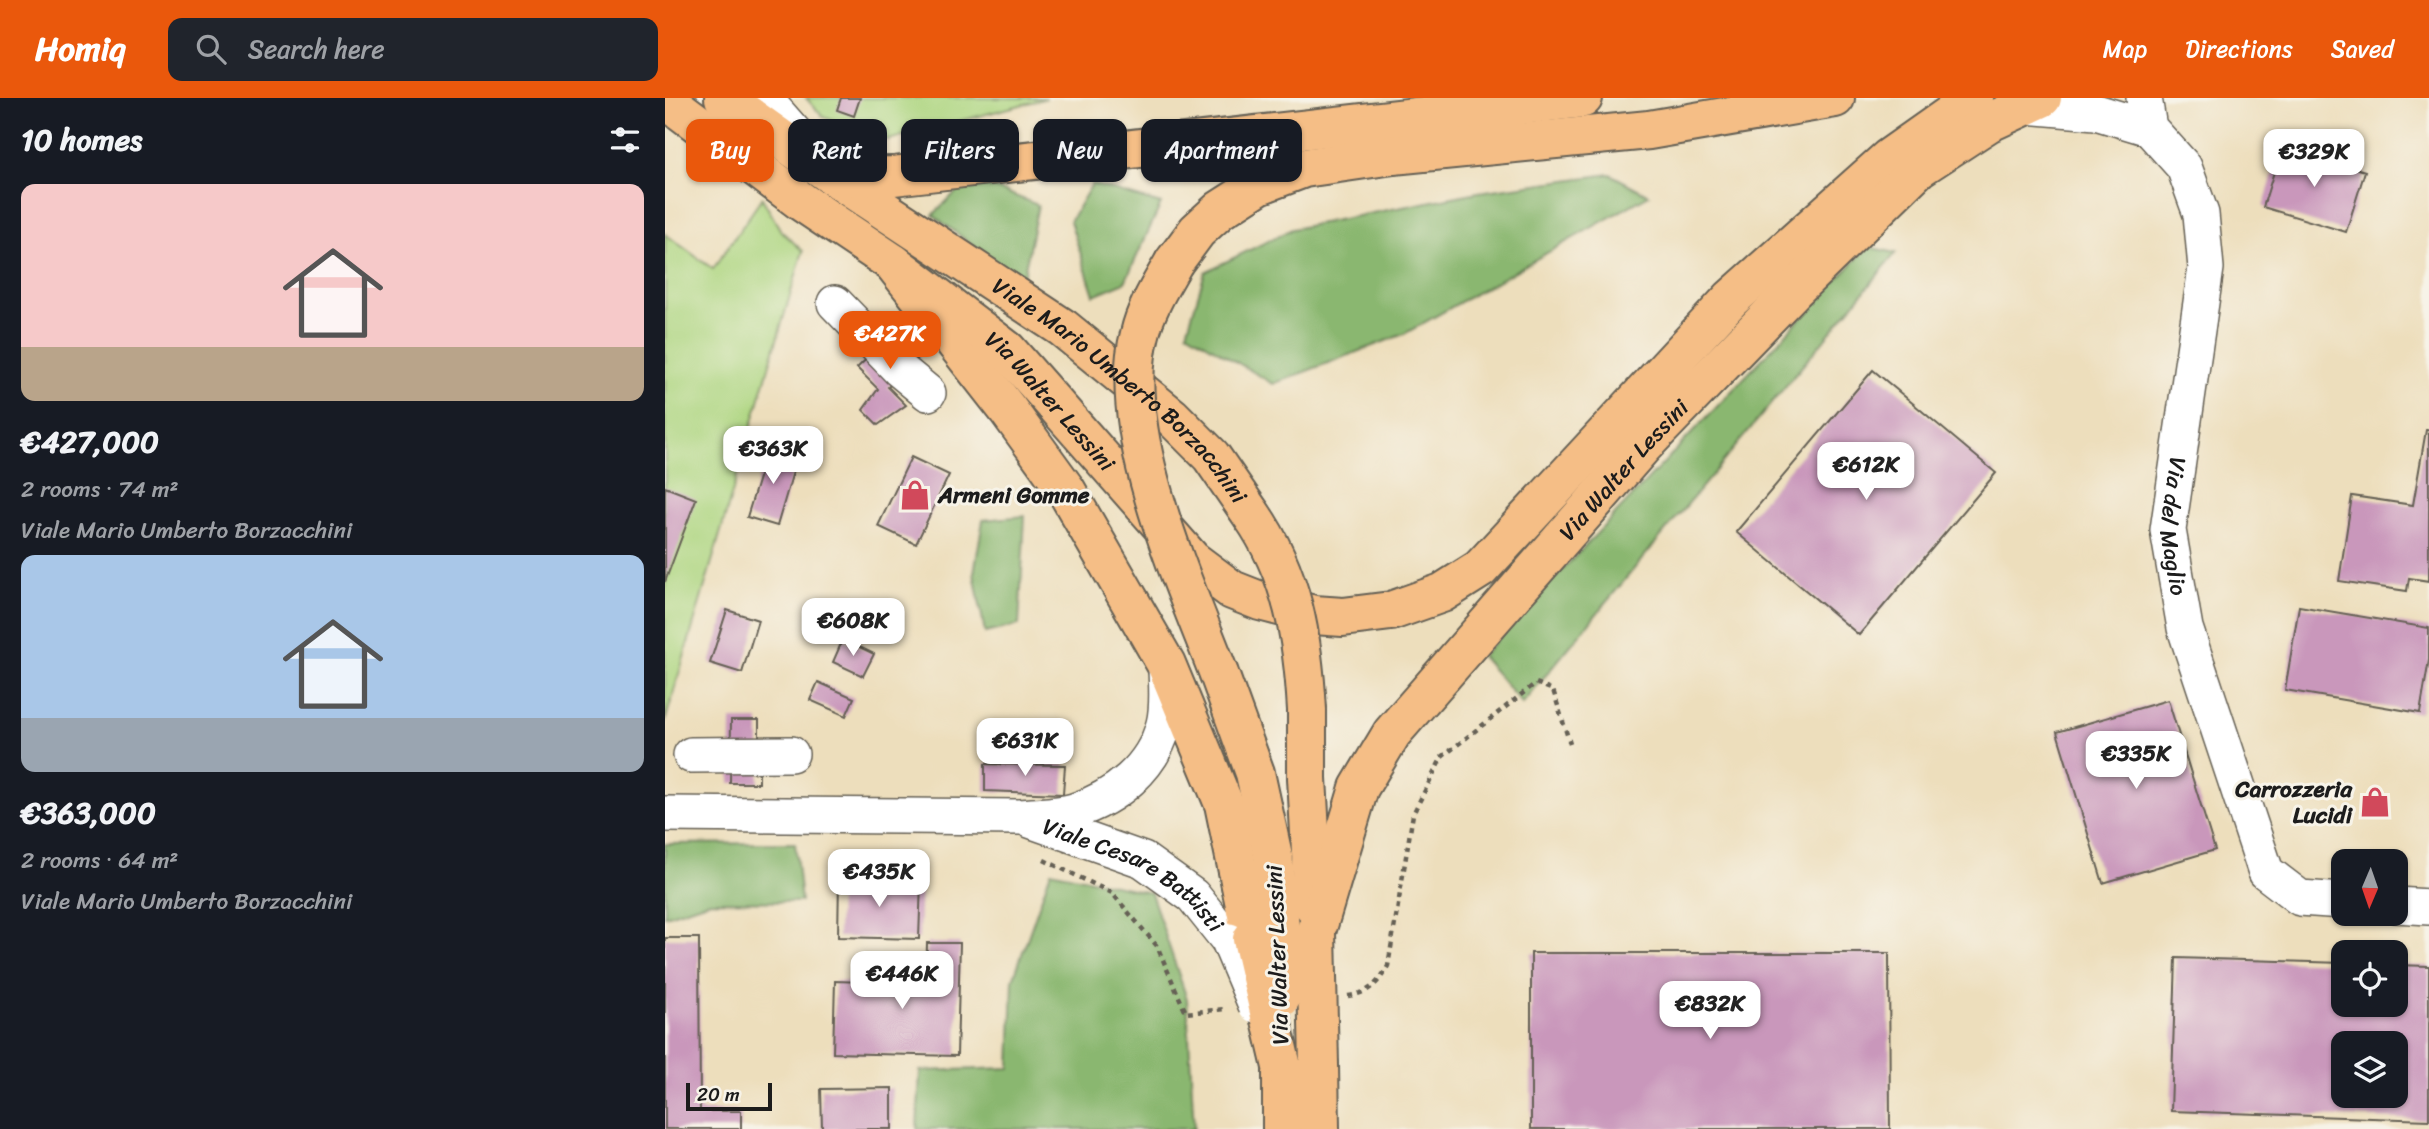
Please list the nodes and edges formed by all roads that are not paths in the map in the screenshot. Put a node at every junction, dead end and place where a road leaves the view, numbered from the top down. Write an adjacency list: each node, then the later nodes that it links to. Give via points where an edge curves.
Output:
1 (724, 98): 10 (main road, Viale Mario Umberto Borzacchini)
2 (764, 98): 9 (street)
3 (1583, 98): 11 (main road)
4 (1835, 98): 24 (main road, Via Walter Lessini, bridge, via 1649,130 1304,168 1259,185 1220,210 1174,261 1139,334 1134,407 1158,514 1255,773 1273,856)
5 (1974, 98): 13 (main road, Via Walter Lessini, via 1889,158 1731,299 1480,569 1443,593 1391,611 1343,617 1314,615 1232,590 1192,559 1007,350)
6 (665, 99): 13 (main road, Viale Mario Umberto Borzacchini, via 802,202)
7 (2033, 102): 8 (street, via 2096,112); 24 (main road, Via Walter Lessini, via 1988,122 1919,168 1643,446 1392,733)
8 (2146, 113): 21 (street, Via del Maglio, via 2184,167 2201,214 2206,268 2168,530 2185,628 2266,872 2301,898)
9 (788, 125)
10 (788, 144)
11 (887, 176)
12 (842, 182): 24 (main road, Viale Mario Umberto Borzacchini, bridge, via 1073,336 1172,417 1211,456 1272,543 1292,596 1303,654 1307,778)
13 (893, 263): 16 (main road, Viale Mario Umberto Borzacchini, via 1066,490)
14 (835, 303): 15 (street)
15 (928, 393)
16 (1165, 664): 20 (street, Viale Cesare Battisti, via 1164,724 1132,779 1104,799 1071,811); 24 (main road, Viale Mario Umberto Borzacchini, via 1224,804)
17 (791, 754): 18 (street)
18 (691, 755)
19 (665, 814): 20 (street, Viale Cesare Battisti)
20 (1020, 817): 24 (street, Viale Cesare Battisti, via 1143,860 1193,896)
21 (2331, 900)
22 (2408, 906): 23 (street)
23 (2429, 907)
24 (1269, 937): 25 (main road, Viale Mario Umberto Borzacchini, bridge, via 1282,1067); 26 (main road, Viale Mario Umberto Borzacchini, bridge, via 1319,1065)
25 (1282, 1129)
26 (1320, 1129)

